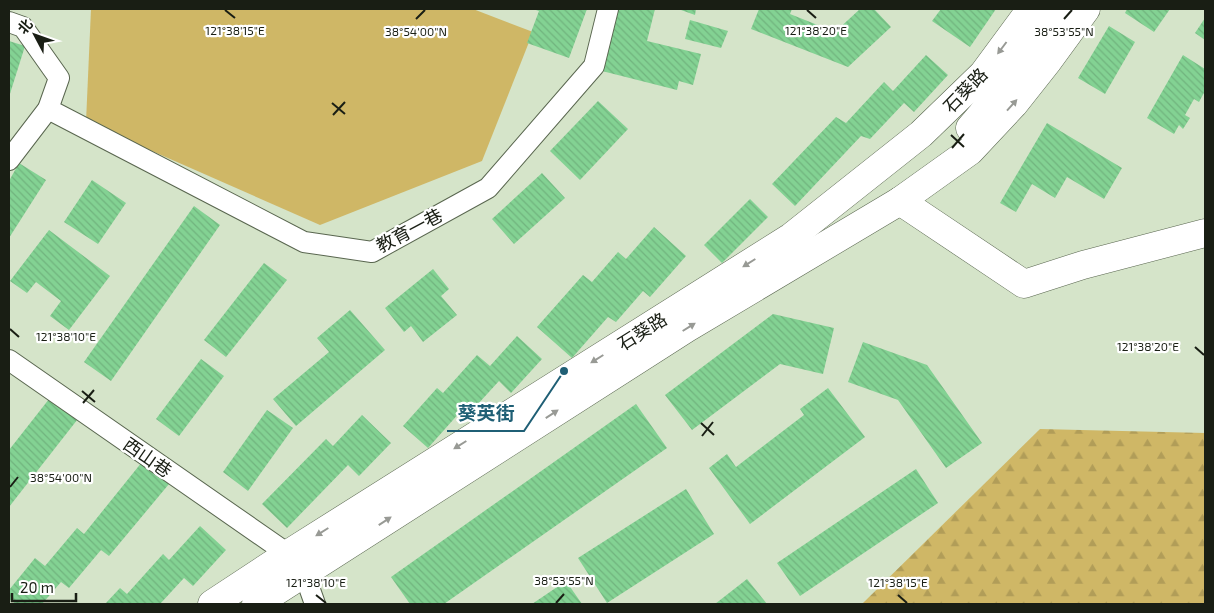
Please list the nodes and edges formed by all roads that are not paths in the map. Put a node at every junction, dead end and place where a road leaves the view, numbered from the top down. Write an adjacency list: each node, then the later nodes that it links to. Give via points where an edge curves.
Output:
1 (608, 9): 6 (street, 教育一巷, via 594,66 488,188 372,252 304,242)
2 (1031, 9): 10 (main road, 石葵路, one-way to 10, via 983,74)
3 (1059, 9): 10 (main road, via 996,94 942,138 851,200)
4 (1086, 9): 8 (main road, one-way to 4, via 970,151 1014,104)
5 (9, 22): 6 (street, via 22,27 59,78)
6 (48, 109): 7 (street)
7 (9, 160)
8 (900, 201): 9 (main road, via 1024,284); 10 (main road)
9 (1205, 233)
10 (798, 247): 12 (main road, 石葵路)
11 (9, 360): 12 (street, 西山巷)
12 (296, 563): 13 (main road, 石葵路); 14 (main road); 15 (street)
13 (212, 604)
14 (256, 604)
15 (315, 604)

